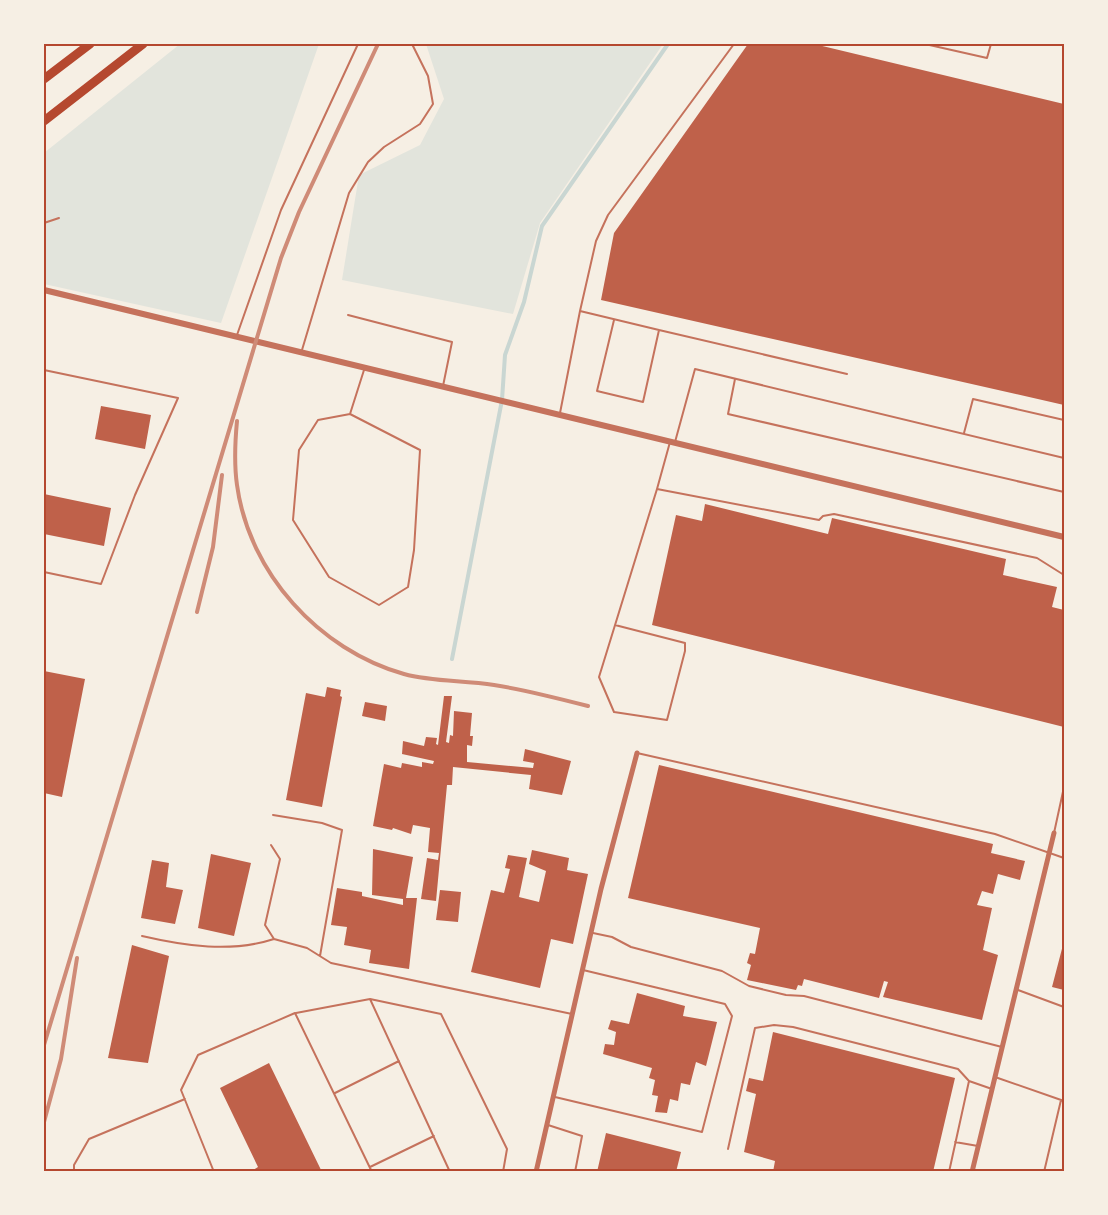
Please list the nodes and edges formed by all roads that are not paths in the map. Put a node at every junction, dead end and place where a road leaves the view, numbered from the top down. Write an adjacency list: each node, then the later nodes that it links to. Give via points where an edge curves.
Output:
1 (90, 44): 8 (highway)
2 (143, 44): 9 (highway)
3 (358, 44): 17 (lane, via 281,210)
4 (412, 44): 18 (lane, via 428,76 433,104 420,124 368,162 349,193)
5 (734, 44): 13 (lane, via 608,215 596,241)
6 (925, 44): 7 (lane, via 987,58)
7 (991, 44)
8 (44, 80)
9 (44, 121)
10 (59, 218): 11 (lane)
11 (44, 223)
12 (44, 290): 17 (street)
13 (580, 311): 15 (lane); 24 (lane)
14 (348, 315): 23 (lane, via 452,342)
15 (614, 320): 16 (lane); 16 (lane, via 597,391 643,402)
16 (659, 330): 21 (lane)
17 (236, 338): 18 (street)
18 (301, 353): 19 (street)
19 (365, 367): 23 (street); 25 (lane)
20 (44, 370): 33 (lane, via 178,399 135,495 101,585)
21 (847, 374)
22 (735, 379): 27 (lane); 28 (lane, via 695,369); 31 (lane, via 728,414)
23 (443, 386): 24 (street)
24 (560, 413): 28 (street)
25 (350, 414): 25 (lane, via 318,420 299,450 293,520 329,577 379,605 408,586 420,450)
26 (1065, 420): 27 (lane, via 973,399)
27 (964, 434): 29 (lane)
28 (673, 441): 30 (lane); 32 (street)
29 (1065, 458)
30 (657, 489): 34 (lane, via 819,520 834,514 1036,558); 35 (lane)
31 (1065, 492)
32 (1065, 537)
33 (44, 572)
34 (1065, 575)
35 (615, 625): 35 (lane, via 599,677 614,712 667,720 685,644)
36 (637, 753): 41 (lane, via 995,834); 43 (street)
37 (1065, 787): 39 (lane)
38 (273, 815): 46 (lane, via 342,830)
39 (1054, 833): 41 (street)
40 (271, 845): 45 (lane, via 280,859 265,925)
41 (1049, 853): 42 (lane); 48 (street)
42 (1065, 858)
43 (591, 933): 47 (street); 53 (lane, via 722,971 749,986 804,996)
44 (142, 936): 45 (lane, via 183,946 250,947)
45 (274, 939): 46 (lane)
46 (320, 956): 52 (lane, via 332,963)
47 (584, 970): 52 (street); 59 (lane, via 725,1004 732,1016 702,1132)
48 (1016, 989): 50 (lane); 53 (street)
49 (370, 999): 51 (lane); 54 (lane); 72 (lane, via 441,1014 507,1149)
50 (1065, 1007)
51 (295, 1013): 58 (lane); 60 (lane, via 198,1055 181,1090)
52 (572, 1014): 59 (street)
53 (1002, 1047): 55 (street)
54 (399, 1061): 58 (lane); 63 (lane)
55 (995, 1077): 57 (street); 61 (lane)
56 (969, 1081): 57 (lane); 64 (lane); 66 (lane, via 958,1069 793,1027 755,1028)
57 (992, 1089): 65 (street)
58 (335, 1093): 67 (lane)
59 (555, 1097): 62 (street)
60 (185, 1099): 68 (lane, via 88,1138); 69 (lane)
61 (1063, 1101): 77 (lane)
62 (548, 1125): 73 (street); 74 (lane, via 582,1136)
63 (434, 1136): 67 (lane); 71 (lane)
64 (955, 1142): 65 (lane); 75 (lane)
65 (978, 1146): 76 (street)
66 (728, 1149)
67 (370, 1167): 70 (lane)
68 (74, 1172)
69 (213, 1172)
70 (372, 1172)
71 (450, 1172)
72 (503, 1172)
73 (537, 1172)
74 (575, 1172)
75 (949, 1172)
76 (972, 1172)
77 (1044, 1172)

